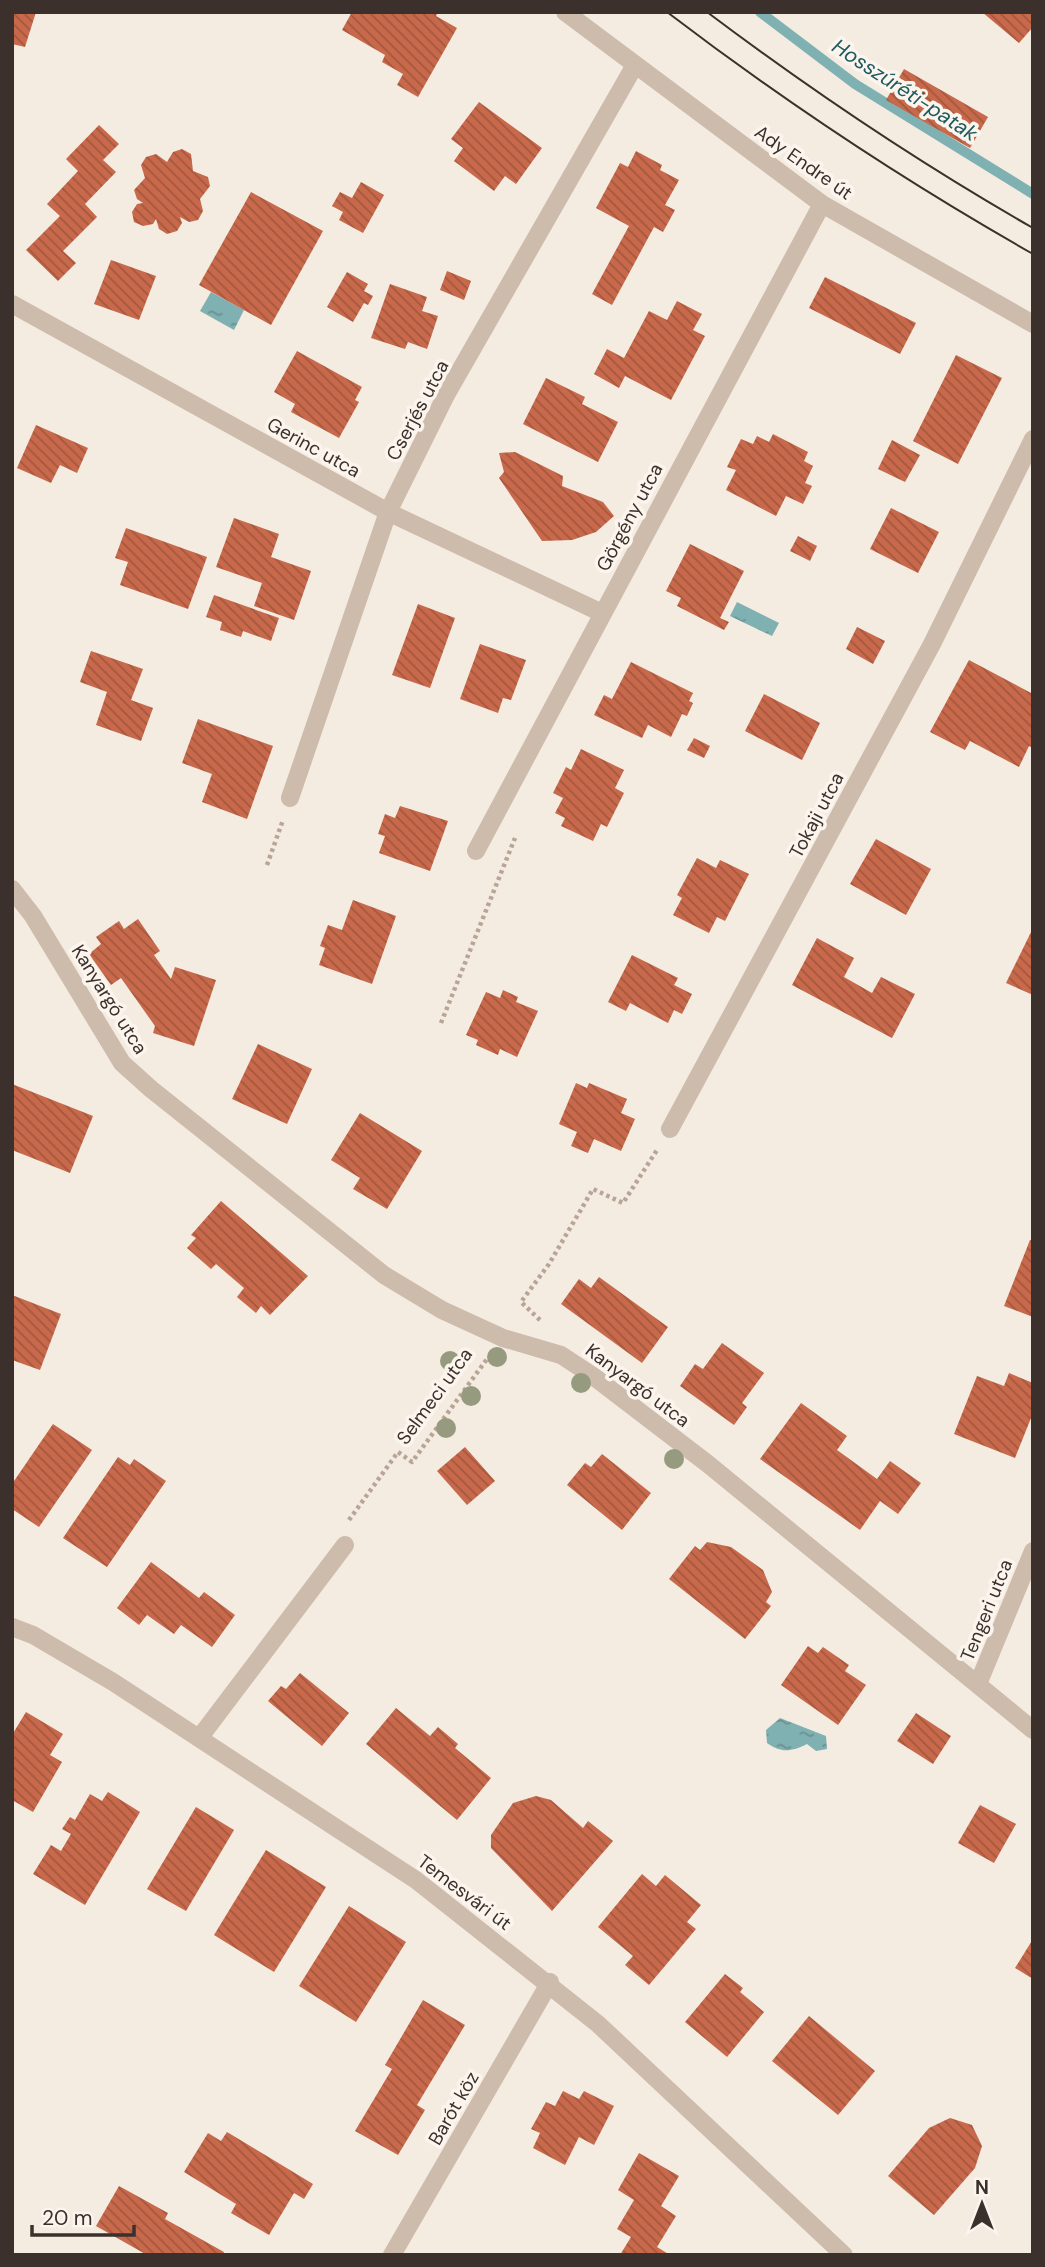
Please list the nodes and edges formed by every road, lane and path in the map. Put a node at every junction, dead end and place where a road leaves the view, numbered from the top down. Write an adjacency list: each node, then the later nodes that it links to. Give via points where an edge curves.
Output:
1 (565, 12): 2 (street, Ady Endre út)
2 (635, 65): 3 (street, Ady Endre út); 7 (street, Cserjés utca, via 446,395)
3 (822, 204): 5 (street, Ady Endre út); 8 (street, Görgény utca)
4 (12, 304): 7 (street, Gerinc utca)
5 (1033, 324)
6 (1033, 439): 14 (street, Tokaji utca, via 932,644)
7 (388, 512): 8 (street, Gerinc utca); 9 (street, Cserjés utca)
8 (602, 613): 11 (street, Görgény utca)
9 (290, 798)
10 (516, 836): 13 (path)
11 (477, 851)
12 (12, 889): 16 (street, Kanyargó utca, via 122,1063 384,1275 442,1310)
13 (441, 1023)
14 (670, 1129): 15 (path, via 623,1203 593,1189)
15 (521, 1302)
16 (503, 1338): 17 (path, Selmeci utca, via 412,1462 398,1452); 21 (street, Kanyargó utca, via 561,1355 593,1376)
17 (345, 1525)
18 (345, 1545): 23 (street)
19 (1033, 1551): 21 (street, Tengeri utca)
20 (12, 1627): 23 (street, Temesvári út, via 55,1648)
21 (978, 1684): 22 (street, Kanyargó utca)
22 (1033, 1730)
23 (200, 1737): 24 (street, Temesvári út, via 416,1880)
24 (550, 1982): 25 (street, Barót köz); 26 (street, Temesvári út)
25 (391, 2255)
26 (844, 2255)

